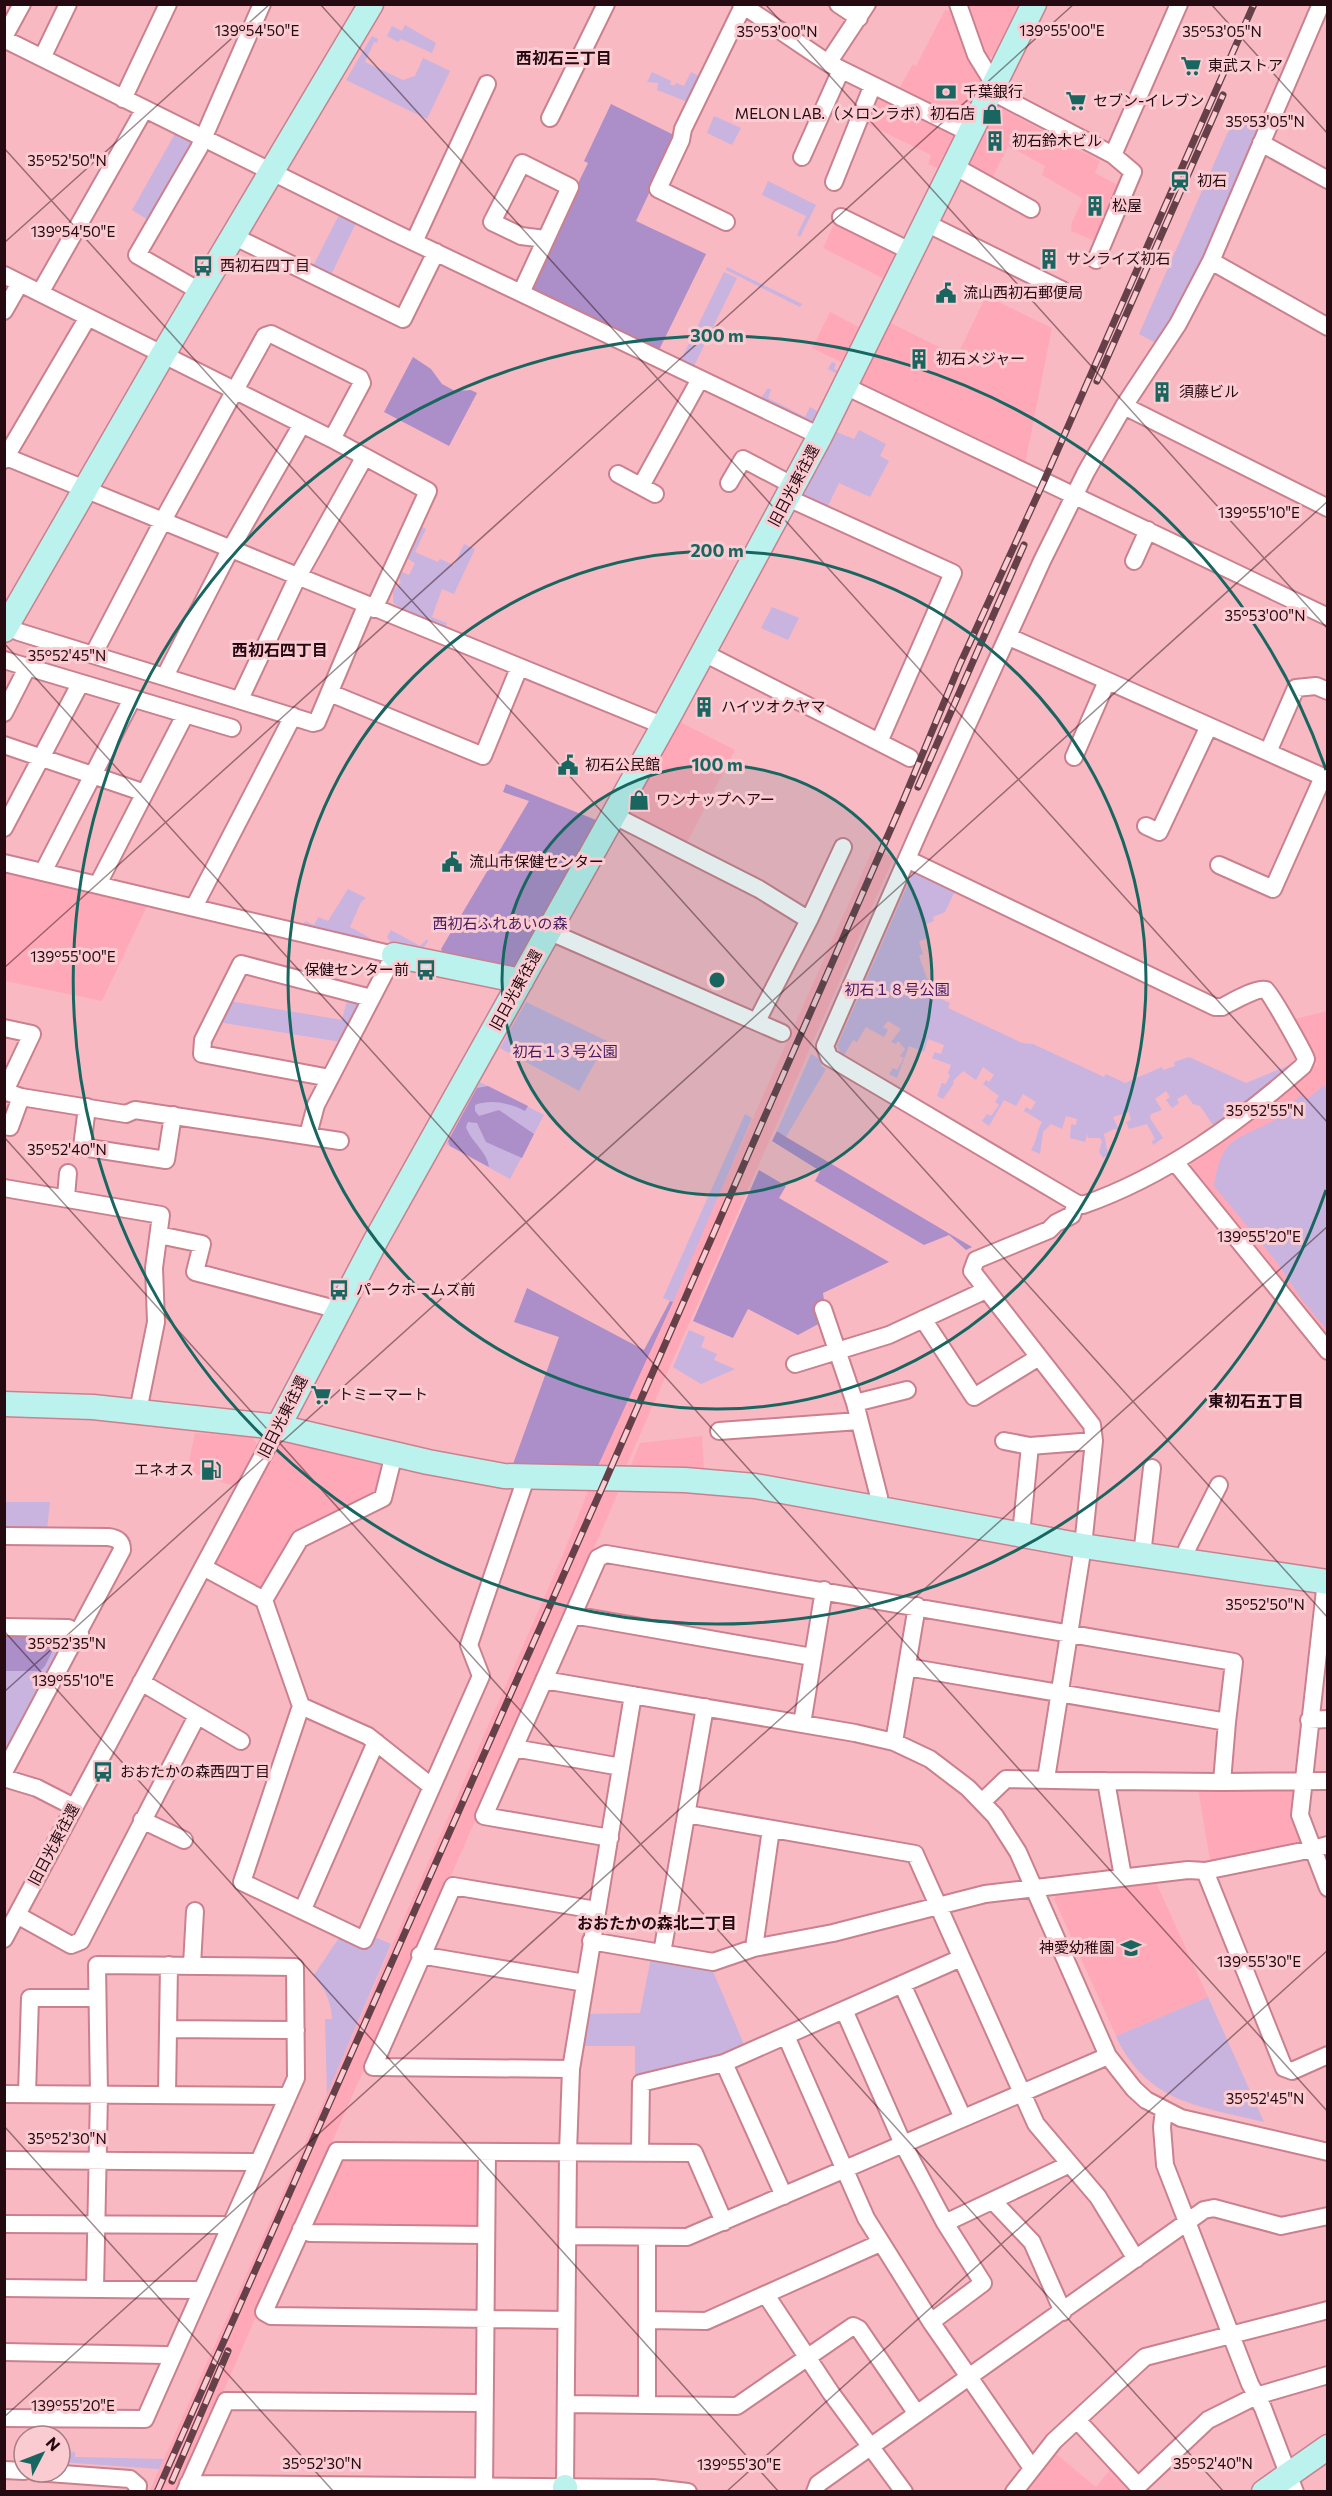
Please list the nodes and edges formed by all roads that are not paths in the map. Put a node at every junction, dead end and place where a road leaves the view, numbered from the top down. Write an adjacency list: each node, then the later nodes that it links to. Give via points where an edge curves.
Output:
1 (22, 4): 14 (street)
2 (69, 4): 15 (street)
3 (168, 4): 20 (street)
4 (262, 4): 24 (street)
5 (371, 4): 29 (street)
6 (606, 4): 22 (street)
7 (838, 4): 13 (street)
8 (958, 4): 18 (street, via 976,55)
9 (1034, 4): 18 (street, 旧日光東往還)
10 (1179, 4): 26 (street)
11 (1321, 4): 25 (street)
12 (742, 5): 16 (street); 34 (street, via 658,189)
13 (863, 11): 16 (street)
14 (4, 38): 15 (street)
15 (42, 58): 20 (street)
16 (835, 66): 19 (street); 27 (street)
17 (487, 84): 38 (street)
18 (994, 84): 23 (street, 旧日光東往還); 26 (street, via 1002,97)
19 (872, 87): 23 (street); 31 (street)
20 (123, 99): 21 (street)
21 (144, 110): 24 (street); 47 (street)
22 (550, 118)
23 (970, 133): 28 (street, 旧日光東往還)
24 (202, 140): 29 (street); 46 (street, via 137,255)
25 (1261, 143): 30 (street); 42 (street)
26 (1113, 155): 41 (street, via 1133,172)
27 (802, 157)
28 (954, 166): 32 (street); 35 (street, 旧日光東往還)
29 (272, 172): 36 (street); 38 (street)
30 (1328, 180)
31 (834, 182)
32 (1031, 209)
33 (841, 217): 40 (street)
34 (726, 222)
35 (926, 223): 40 (street, 旧日光東往還); 45 (street)
36 (233, 236): 39 (street, via 403,319); 46 (street)
37 (545, 239): 37 (street, via 570,187 522,163 492,222 521,236); 48 (street)
38 (414, 242): 39 (street)
39 (436, 252): 48 (street)
40 (912, 252): 54 (street, 旧日光東往還)
41 (1096, 260)
42 (1211, 261): 51 (street); 56 (street, via 1178,324)
43 (4, 275): 44 (street)
44 (20, 283): 47 (street); 49 (street)
45 (1062, 290)
46 (201, 292): 52 (street)
47 (40, 293): 50 (street)
48 (520, 293): 53 (street)
49 (4, 311)
50 (88, 317): 52 (street); 60 (street)
51 (1328, 327)
52 (162, 356): 55 (street); 64 (street)
53 (700, 379): 58 (street); 62 (street, via 648,490)
54 (845, 386): 58 (street, 旧日光東往還); 66 (street, via 1001,463)
55 (235, 392): 57 (street); 59 (street, via 265,336 271,334 360,378 362,383); 68 (street)
56 (1124, 406): 66 (street); 67 (street)
57 (302, 424): 59 (street); 70 (street)
58 (820, 436): 65 (street, 旧日光東往還)
59 (332, 439): 61 (street)
60 (5, 458): 64 (street)
61 (364, 458): 72 (street); 73 (street, via 428,491)
62 (618, 474)
63 (729, 483): 65 (street, via 743,459)
64 (85, 490): 68 (street); 75 (street)
65 (791, 492): 77 (street, 旧日光東往還); 95 (street, via 954,573)
66 (1075, 494): 69 (street); 76 (street)
67 (1328, 508)
68 (163, 523): 70 (street); 78 (street)
69 (1148, 530): 71 (street); 74 (street)
70 (230, 550): 72 (street); 82 (street)
71 (1134, 561)
72 (297, 578): 73 (street); 88 (street)
73 (370, 608): 81 (street); 86 (street)
74 (1328, 617)
75 (6, 628): 78 (street)
76 (1009, 637): 83 (street); 108 (street)
77 (704, 653): 92 (street, 旧日光東往還); 95 (street)
78 (93, 655): 82 (street)
79 (4, 660): 80 (street)
80 (27, 668): 84 (street); 89 (street)
81 (519, 668): 86 (street, via 483,756); 92 (street)
82 (165, 676): 88 (street)
83 (1107, 681): 93 (street); 98 (street)
84 (80, 684): 87 (street); 99 (street)
85 (1327, 691): 97 (street, via 1316,686 1296,688)
86 (330, 693): 91 (street, via 318,722)
87 (132, 699): 90 (street); 101 (street)
88 (240, 699): 91 (street)
89 (4, 713)
90 (185, 715): 94 (street); 103 (street)
91 (293, 716): 113 (street)
92 (664, 726): 104 (street, 旧日光東往還)
93 (1209, 726): 97 (street); 105 (street, via 1158,832)
94 (232, 728)
95 (879, 742): 100 (street)
96 (4, 745): 99 (street)
97 (1268, 752): 102 (street)
98 (1074, 757)
99 (41, 758): 101 (street); 106 (street)
100 (910, 758)
101 (92, 775): 103 (street); 111 (street)
102 (1325, 778): 110 (street, via 1273,889)
103 (145, 793): 112 (street)
104 (614, 815): 114 (street, via 759,889); 115 (street, 旧日光東往還)
105 (1146, 826)
106 (4, 828)
107 (843, 847): 114 (street)
108 (907, 859): 129 (street, via 1215,1007 1259,990 1271,994 1285,1024 1298,1038 1306,1059 1303,1066 1252,1111); 133 (street, via 825,1046 826,1054)
109 (4, 863): 111 (street)
110 (1219, 865)
111 (43, 872): 112 (street)
112 (98, 884): 113 (street)
113 (194, 907): 116 (street)
114 (809, 920): 119 (street)
115 (548, 931): 117 (street, 旧日光東往還); 119 (street)
116 (393, 955): 117 (street); 118 (street)
117 (521, 981): 137 (street, 旧日光東往還)
118 (371, 998): 122 (street); 122 (street, via 240,964 204,1040 202,1054)
119 (757, 1021): 121 (street)
120 (4, 1028): 123 (street, via 32,1034)
121 (783, 1033)
122 (330, 1077): 127 (street, via 316,1105)
123 (10, 1093): 124 (street); 126 (street, via 10,1127)
124 (87, 1107): 125 (street, via 126,1114 135,1110); 125 (street, via 82,1147 166,1160)
125 (173, 1115): 127 (street)
126 (4, 1126)
127 (308, 1135): 128 (street)
128 (340, 1141)
129 (1175, 1162): 133 (street, via 1088,1203); 139 (street)
130 (68, 1173): 132 (street)
131 (4, 1188): 132 (street)
132 (66, 1197): 134 (street, via 161,1215)
133 (1076, 1203): 135 (street, via 1072,1215 1049,1230 976,1260 972,1271)
134 (159, 1235): 137 (street, via 202,1244 195,1272); 146 (street, via 154,1268 156,1322)
135 (986, 1290): 138 (street); 141 (street)
136 (823, 1309): 140 (street)
137 (339, 1310): 148 (street, 旧日光東往還)
138 (923, 1319): 140 (street); 141 (street, via 974,1397)
139 (1328, 1351)
140 (836, 1352): 142 (street); 144 (street)
141 (1039, 1357): 151 (street, via 1092,1425)
142 (795, 1364)
143 (907, 1390): 144 (street)
144 (855, 1403): 147 (street)
145 (4, 1404): 146 (street)
146 (138, 1411): 148 (street)
147 (859, 1421): 149 (street); 157 (street, via 879,1497)
148 (278, 1427): 153 (street); 163 (street, 旧日光東往還)
149 (719, 1431)
150 (1004, 1441): 152 (street)
151 (1094, 1441): 152 (street); 160 (street)
152 (1030, 1446): 158 (street)
153 (394, 1454): 155 (street, via 464,1470); 166 (street, via 383,1498 300,1539)
154 (1152, 1468): 161 (street)
155 (526, 1478): 157 (street, via 727,1483); 197 (street, via 469,1646 481,1676)
156 (1219, 1485): 162 (street, via 1187,1549)
157 (878, 1508): 158 (street)
158 (1021, 1534): 160 (street)
159 (4, 1536): 171 (street, via 108,1537 122,1544 119,1558)
160 (1083, 1546): 161 (street); 170 (street)
161 (1142, 1555): 162 (street)
162 (1185, 1562): 164 (street)
163 (203, 1567): 166 (street); 175 (street, 旧日光東往還)
164 (1327, 1581): 182 (street)
165 (824, 1590): 167 (street); 168 (street, via 609,1553 598,1558); 172 (street)
166 (264, 1599): 178 (street)
167 (917, 1606): 170 (street); 173 (street)
168 (573, 1615): 172 (street); 174 (street)
169 (4, 1627): 171 (street, via 68,1628)
170 (1070, 1633): 176 (street); 183 (street, via 1234,1662)
171 (80, 1634): 190 (street)
172 (812, 1657): 184 (street)
173 (907, 1667): 176 (street); 187 (street)
174 (544, 1680): 177 (street); 188 (street)
175 (141, 1682): 180 (street); 199 (street, 旧日光東往還)
176 (1059, 1693): 183 (street); 192 (street)
177 (633, 1695): 179 (street); 189 (street)
178 (301, 1706): 186 (street); 211 (street, via 242,1881)
179 (705, 1707): 184 (street); 200 (street)
180 (197, 1716): 185 (street); 201 (street)
181 (1328, 1719): 182 (street)
182 (1309, 1720): 193 (street)
183 (1227, 1722): 196 (street)
184 (802, 1724): 187 (street)
185 (241, 1741)
186 (376, 1742): 197 (street); 211 (street)
187 (894, 1742): 198 (street, via 930,1759)
188 (514, 1748): 189 (street); 203 (street, via 484,1816)
189 (621, 1767): 203 (street)
190 (4, 1772)
191 (4, 1778): 199 (street, via 37,1788)
192 (1046, 1779): 194 (street); 198 (street, via 1006,1779)
193 (1304, 1780): 195 (street); 196 (street); 205 (street, via 1300,1815)
194 (1106, 1781): 196 (street); 207 (street)
195 (1328, 1781)
196 (1222, 1782)
197 (431, 1786): 211 (street, via 364,1940)
198 (982, 1802): 209 (street, via 1008,1833)
199 (74, 1807): 214 (street, 旧日光東往還)
200 (687, 1814): 202 (street); 218 (street)
201 (142, 1820): 204 (street); 214 (street, via 81,1941 71,1945)
202 (771, 1829): 210 (street, via 915,1854); 217 (street)
203 (610, 1838): 212 (street)
204 (184, 1840)
205 (1320, 1847): 206 (street); 208 (street)
206 (1205, 1872): 207 (street, via 1188,1870); 230 (street, via 1284,2068 1292,2071)
207 (1123, 1877): 209 (street)
208 (1328, 1888)
209 (1032, 1889): 210 (street, via 985,1894); 231 (street)
210 (939, 1907): 217 (street); 220 (street)
211 (303, 1909)
212 (596, 1910): 216 (street); 219 (street, via 453,1886)
213 (195, 1911): 222 (street)
214 (17, 1916): 215 (street, 旧日光東往還)
215 (4, 1939)
216 (591, 1941): 218 (street); 223 (street)
217 (754, 1948): 218 (street, via 713,1962)
218 (663, 1953)
219 (420, 1955): 223 (street); 233 (street, via 373,2067)
220 (961, 1958): 224 (street); 237 (street)
221 (169, 1965): 222 (street); 225 (street, via 97,1965); 227 (street)
222 (192, 1965): 228 (street, via 295,1967)
223 (585, 1983): 233 (street)
224 (902, 1984): 226 (street); 241 (street)
225 (97, 1998): 235 (street, via 30,1998); 236 (street)
226 (844, 2010): 229 (street); 242 (street)
227 (169, 2029): 228 (street); 238 (street)
228 (297, 2030): 239 (street, via 296,2078)
229 (786, 2036): 232 (street); 251 (street)
230 (1328, 2055)
231 (1108, 2056): 237 (street); 240 (street, via 1134,2089)
232 (724, 2063): 245 (street, via 640,2083); 252 (street)
233 (571, 2069): 244 (street)
234 (4, 2094): 235 (street)
235 (27, 2094): 236 (street)
236 (99, 2094): 238 (street); 247 (street)
237 (1021, 2094): 241 (street); 250 (street, via 1036,2124)
238 (167, 2095): 239 (street)
239 (288, 2096): 249 (street)
240 (1164, 2110): 246 (street); 255 (street, via 1165,2165)
241 (963, 2118): 242 (street)
242 (903, 2144): 251 (street); 259 (street)
243 (487, 2151): 244 (street); 261 (street, via 337,2151); 262 (street)
244 (568, 2152): 245 (street); 263 (street)
245 (640, 2152): 256 (street, via 694,2153)
246 (1328, 2152)
247 (97, 2159): 248 (street); 249 (street); 258 (street)
248 (4, 2160)
249 (258, 2164): 260 (street)
250 (1070, 2164): 253 (street); 266 (street, via 1098,2197)
251 (846, 2169): 252 (street); 265 (street)
252 (784, 2196): 256 (street)
253 (993, 2201): 259 (street); 272 (street, via 1032,2242)
254 (1328, 2216): 255 (street, via 1281,2226 1214,2208)
255 (1188, 2221): 266 (street); 277 (street)
256 (724, 2222): 264 (street, via 687,2237)
257 (4, 2223): 258 (street)
258 (97, 2223): 260 (street); 268 (street)
259 (945, 2223): 276 (street, via 983,2283)
260 (230, 2228): 269 (street)
261 (301, 2229): 262 (street, via 310,2233); 273 (street, via 264,2312 271,2316)
262 (485, 2235): 273 (street)
263 (567, 2236): 264 (street); 274 (street)
264 (647, 2237): 275 (street)
265 (880, 2243): 270 (street); 276 (street)
266 (1136, 2259): 272 (street)
267 (4, 2288): 268 (street)
268 (95, 2288): 269 (street)
269 (201, 2293): 280 (street)
270 (766, 2295): 275 (street, via 706,2321); 279 (street)
271 (1328, 2310): 277 (street)
272 (1063, 2312): 282 (street)
273 (485, 2319): 274 (street); 284 (street)
274 (566, 2320): 285 (street)
275 (648, 2320): 286 (street)
276 (930, 2322): 282 (street)
277 (1231, 2334): 283 (street); 289 (street, via 1145,2357)
278 (4, 2352): 280 (street)
279 (806, 2356): 286 (street, via 737,2406); 287 (street, via 853,2326 859,2329); 290 (street)
280 (172, 2358): 288 (street, via 145,2419)
281 (1328, 2375): 283 (street)
282 (969, 2378): 287 (street); 292 (street)
283 (1256, 2396): 289 (street, via 1208,2420 1138,2486); 294 (street)
284 (484, 2403): 295 (street, via 226,2401); 296 (street)
285 (566, 2404): 286 (street); 297 (street)
286 (647, 2405)
287 (917, 2414): 290 (street)
288 (4, 2418)
289 (1077, 2420): 292 (street)
290 (872, 2445): 300 (street, via 818,2484); 301 (street)
291 (1328, 2447): 294 (street)
292 (1032, 2468): 302 (street)
293 (72, 2475): 298 (street, via 130,2479 138,2486)
294 (1292, 2482): 303 (street)
295 (186, 2488): 296 (street)
296 (484, 2489): 297 (street)
297 (565, 2489): 299 (street, via 653,2488)
298 (137, 2492)
299 (688, 2492)
300 (815, 2492)
301 (904, 2492)
302 (1014, 2492)
303 (1264, 2492)

